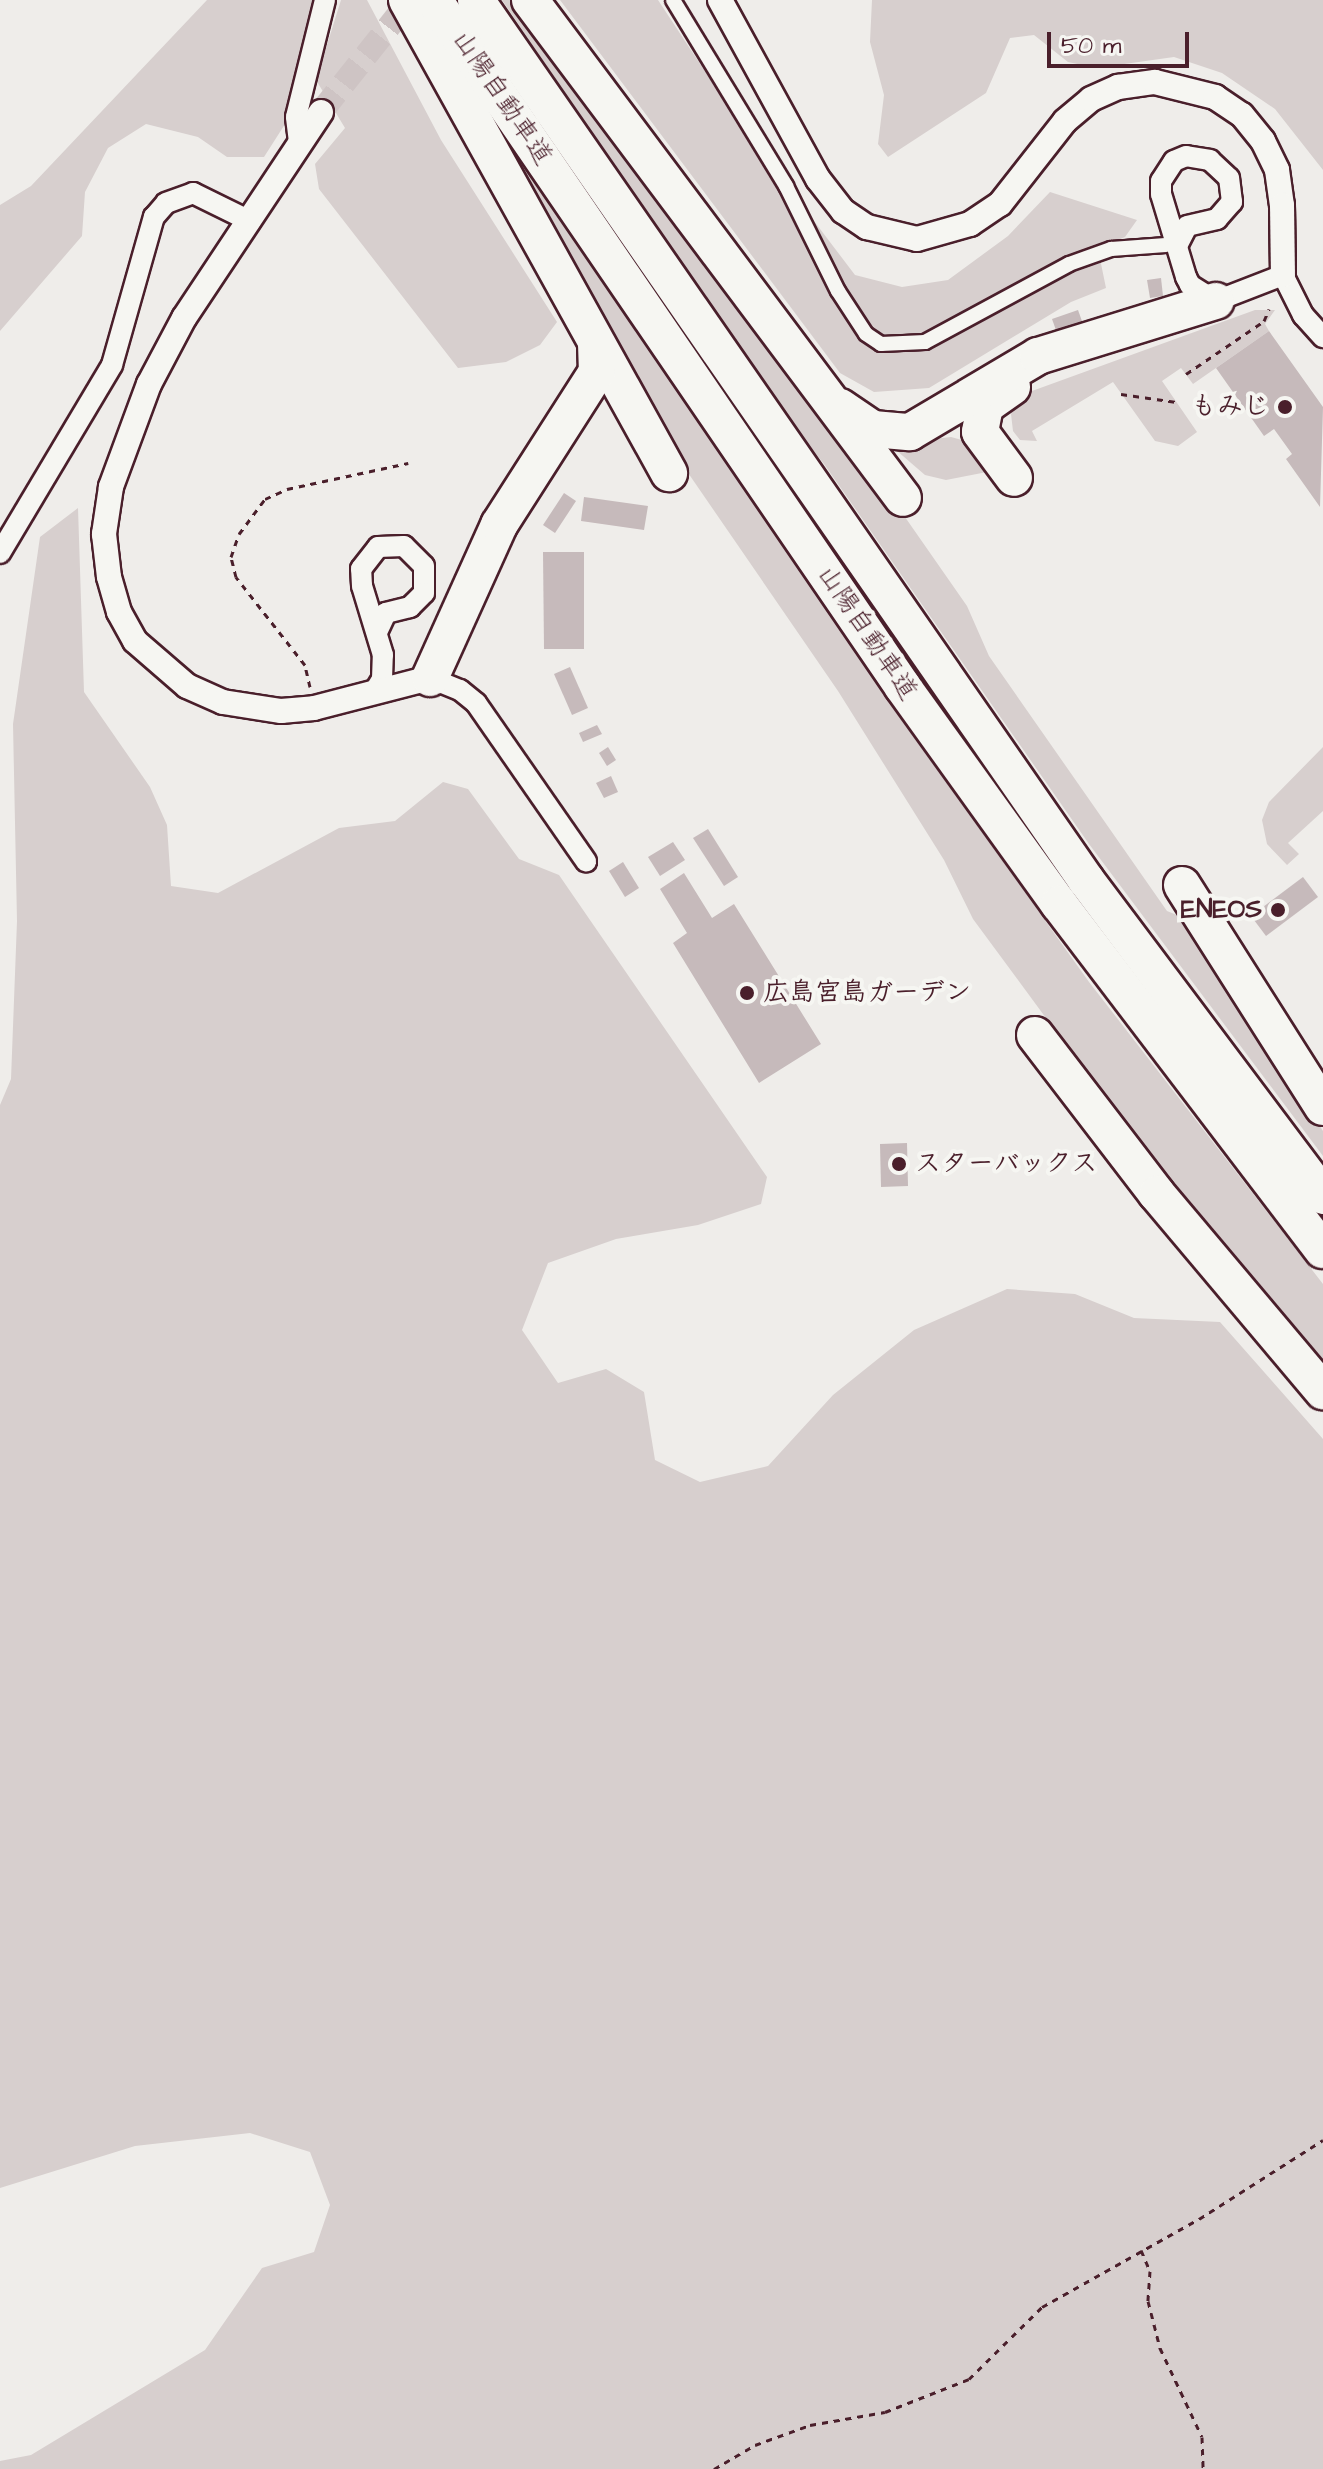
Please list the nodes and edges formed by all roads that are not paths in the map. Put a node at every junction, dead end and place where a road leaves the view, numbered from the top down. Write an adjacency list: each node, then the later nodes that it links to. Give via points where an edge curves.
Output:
1 (325, 0): 9 (street, via 296,117)
2 (407, 0): 15 (highway)
3 (434, 0): 30 (highway, 山陽自動車道, via 903,687 1059,904)
4 (476, 0): 29 (highway, 山陽自動車道, via 1086,880)
5 (530, 0): 16 (highway)
6 (673, 0): 11 (street, via 763,147 838,291 866,334 881,344 925,342 1069,264 1111,249)
7 (720, 0): 12 (street, via 818,179 843,211 867,227 917,239 970,224 1000,204 1065,121 1091,99 1118,87 1155,82 1215,97 1242,115 1263,141 1277,170)
8 (321, 112): 9 (street)
9 (299, 142): 10 (street)
10 (250, 221): 21 (street, via 193,193 166,203 154,217 140,251 112,365); 24 (street, via 178,329 133,423 111,487 104,534 109,577 135,641 187,686 250,707 314,708)
11 (1172, 245): 11 (street, via 1161,181 1174,161 1186,156 1210,160 1229,178 1232,202 1217,219 1187,226); 13 (street, via 1190,285)
12 (1283, 275): 13 (street); 14 (street, via 1303,315)
13 (1216, 301): 16 (highway, via 1038,356 910,432 873,429); 19 (highway, via 1043,369 995,396 985,406 980,432)
14 (1323, 337)
15 (596, 343): 17 (highway); 23 (highway, via 597,372 492,537)
16 (814, 385): 20 (highway)
17 (637, 413): 18 (highway); 23 (highway, via 616,403 593,411 495,555 451,650)
18 (669, 473)
19 (1014, 478)
20 (903, 498)
21 (0, 553)
22 (377, 632): 24 (street, via 385,668)
23 (430, 678): 24 (street); 25 (street, via 476,703)
24 (374, 692)
25 (586, 861)
26 (1182, 885): 28 (highway)
27 (1035, 1035): 31 (highway, via 1157,1194)
28 (1323, 1107)
29 (1323, 1196)
30 (1323, 1250)
31 (1323, 1391)

